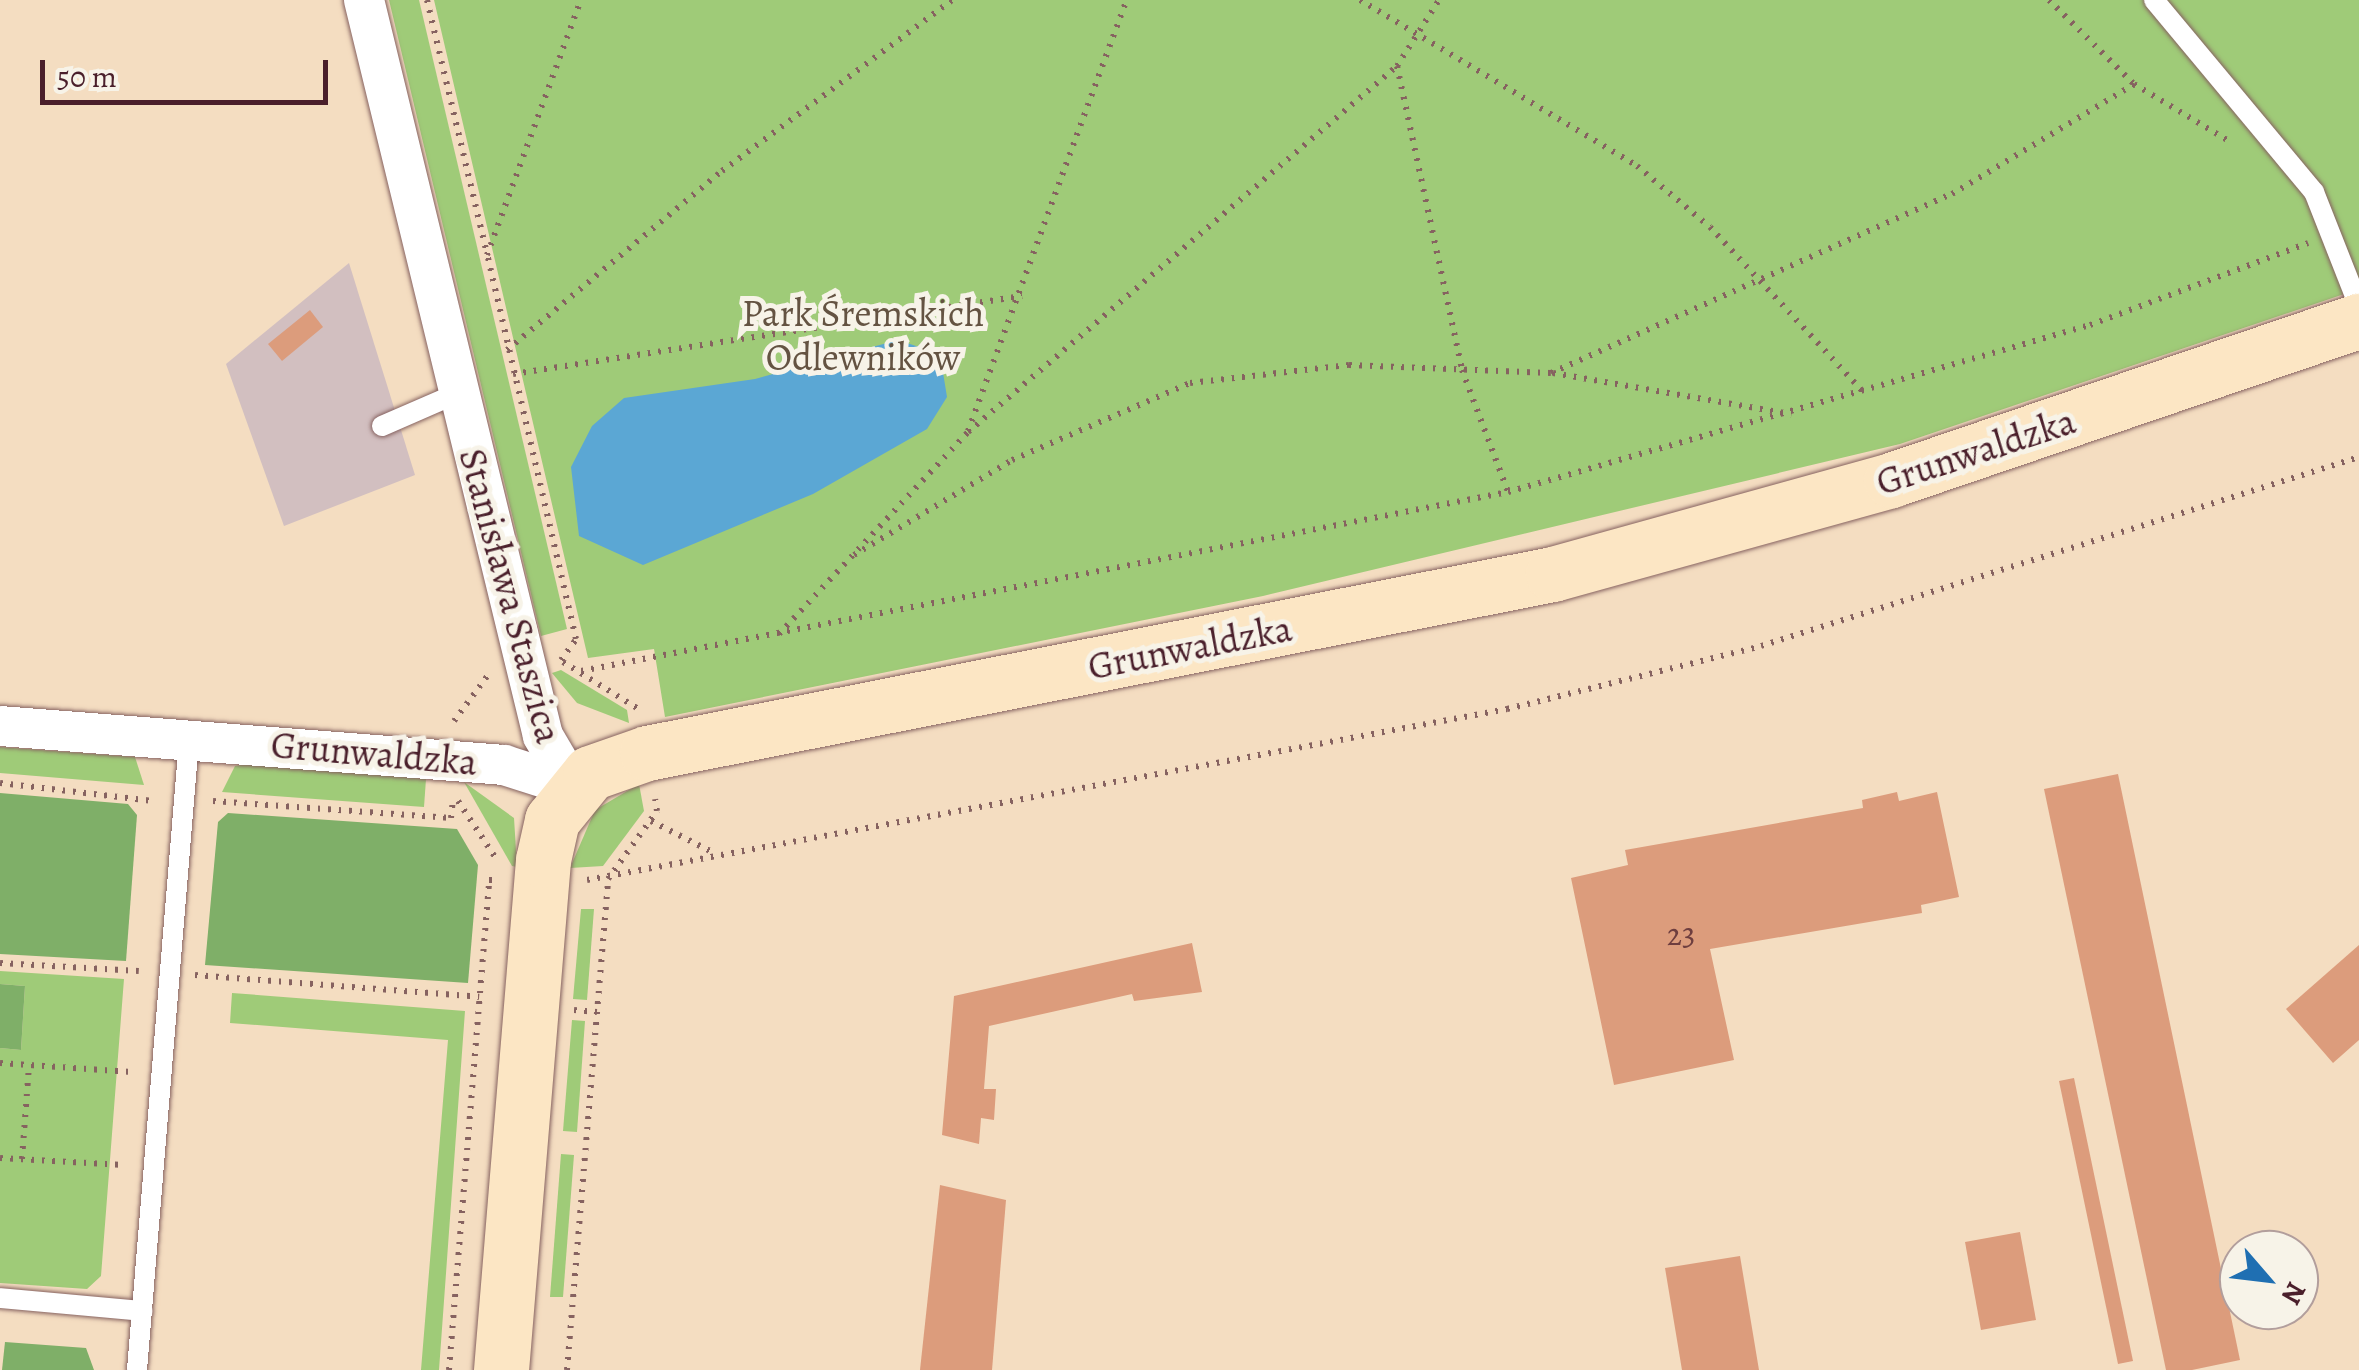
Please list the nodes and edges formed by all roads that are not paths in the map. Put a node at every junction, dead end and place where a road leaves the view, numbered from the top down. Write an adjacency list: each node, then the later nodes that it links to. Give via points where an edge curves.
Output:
1 (364, 0): 5 (street, Stanisława Staszica)
2 (2154, 0): 3 (lane, via 2314,192)
3 (2359, 306)
4 (2359, 321): 9 (main road, Grunwaldzka, via 1891,480 1553,574 647,753)
5 (458, 393): 6 (lane); 9 (street, Stanisława Staszica, via 542,736)
6 (382, 426)
7 (0, 726): 8 (street, Grunwaldzka)
8 (189, 740): 9 (street, Grunwaldzka, via 520,767); 11 (lane)
9 (573, 787): 13 (main road, Stanisława Staszica, via 543,860)
10 (0, 1298): 11 (lane)
11 (142, 1311): 12 (lane)
12 (137, 1370)
13 (501, 1370)

